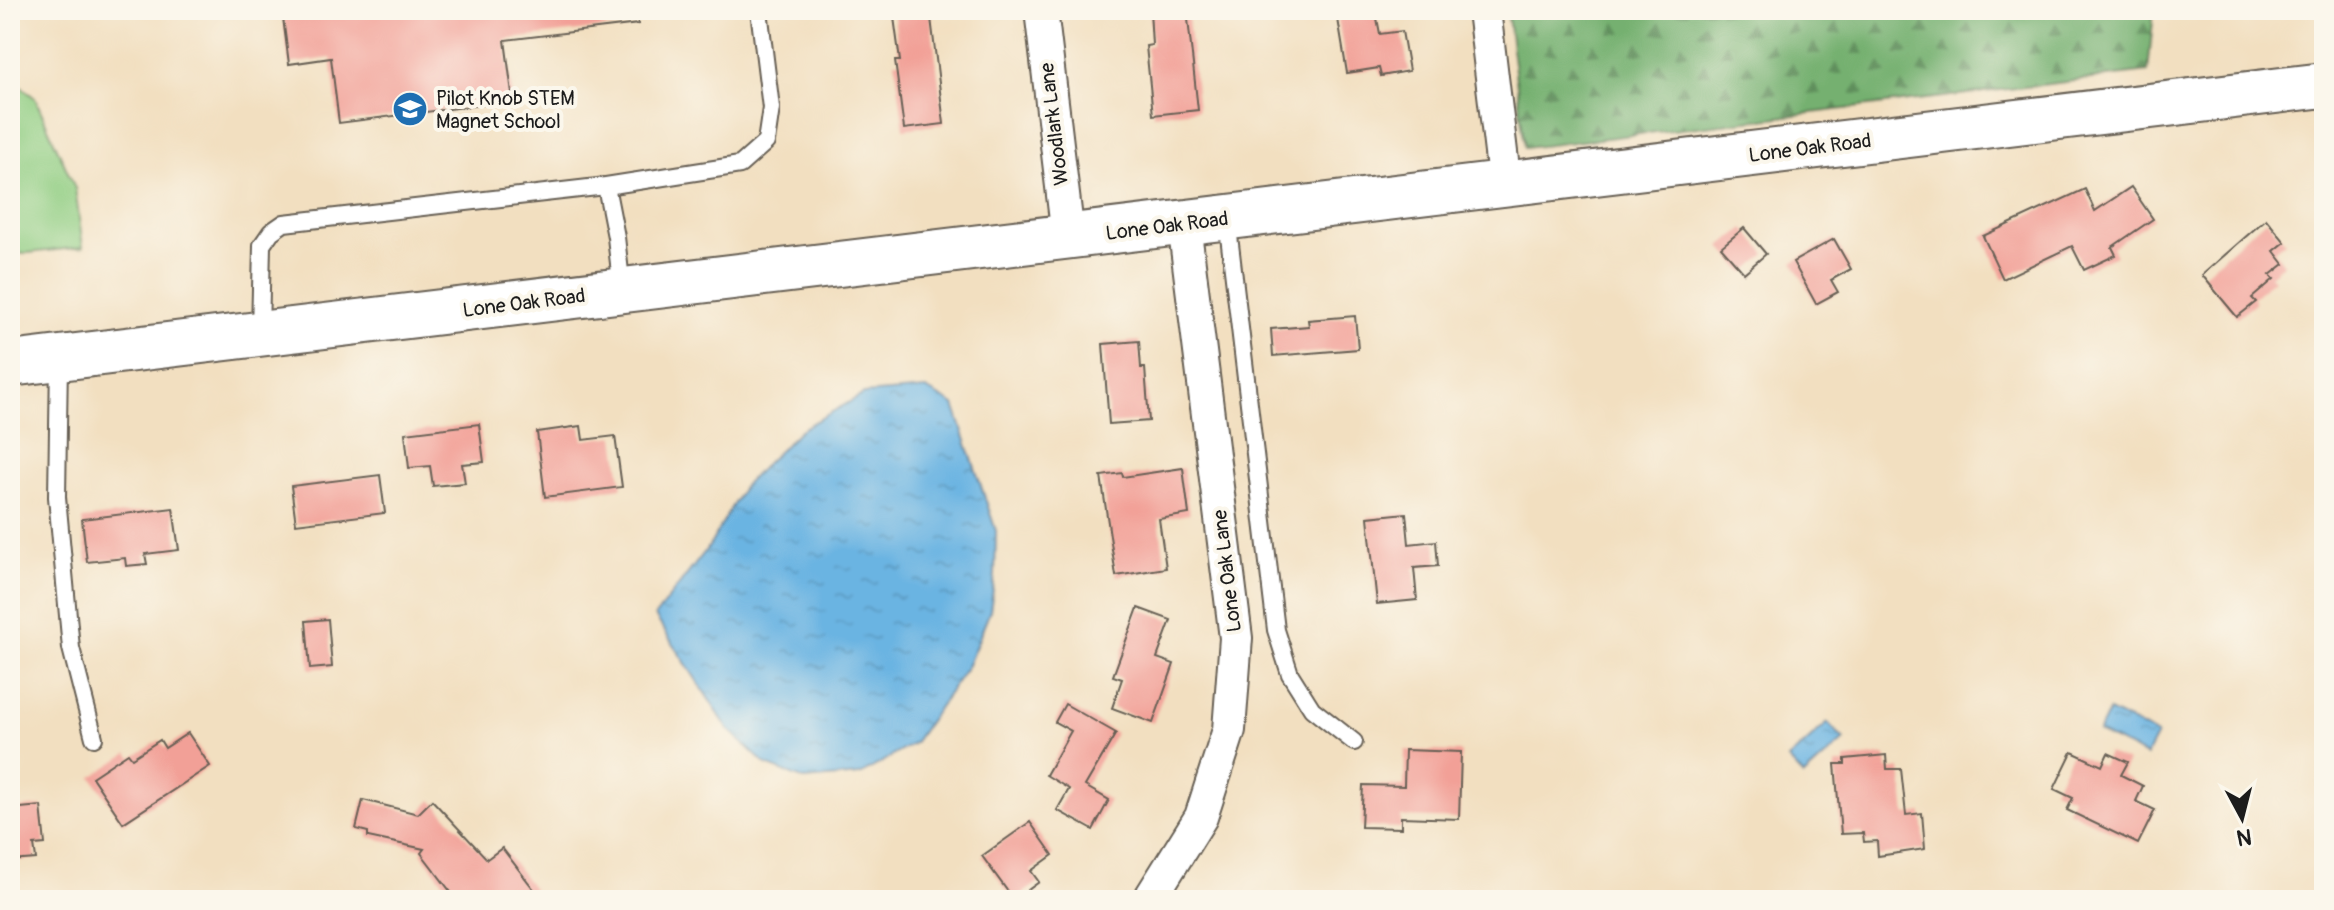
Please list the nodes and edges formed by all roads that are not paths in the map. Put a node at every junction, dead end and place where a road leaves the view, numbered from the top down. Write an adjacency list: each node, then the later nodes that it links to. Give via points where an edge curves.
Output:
1 (759, 10): 5 (lane, via 771,108 766,142 740,165)
2 (1041, 10): 9 (street, Woodlark Lane)
3 (1484, 10): 6 (street)
4 (2324, 85): 6 (main road, Lone Oak Road)
5 (606, 186): 10 (lane); 11 (lane, via 284,223 262,245)
6 (1505, 186): 7 (main road, Lone Oak Road)
7 (1227, 219): 8 (main road, Lone Oak Road); 15 (lane, via 1276,630 1290,674 1312,709)
8 (1184, 224): 9 (main road, Lone Oak Road); 16 (street, Lone Oak Lane, via 1236,638 1229,730 1201,817)
9 (1068, 237): 10 (main road, Lone Oak Road)
10 (622, 292): 11 (main road, Lone Oak Road)
11 (260, 335): 12 (main road, Lone Oak Road)
12 (59, 358): 13 (main road, Lone Oak Road); 14 (lane, via 58,512 71,648)
13 (10, 364)
14 (94, 738)
15 (1354, 742)
16 (1149, 900)

